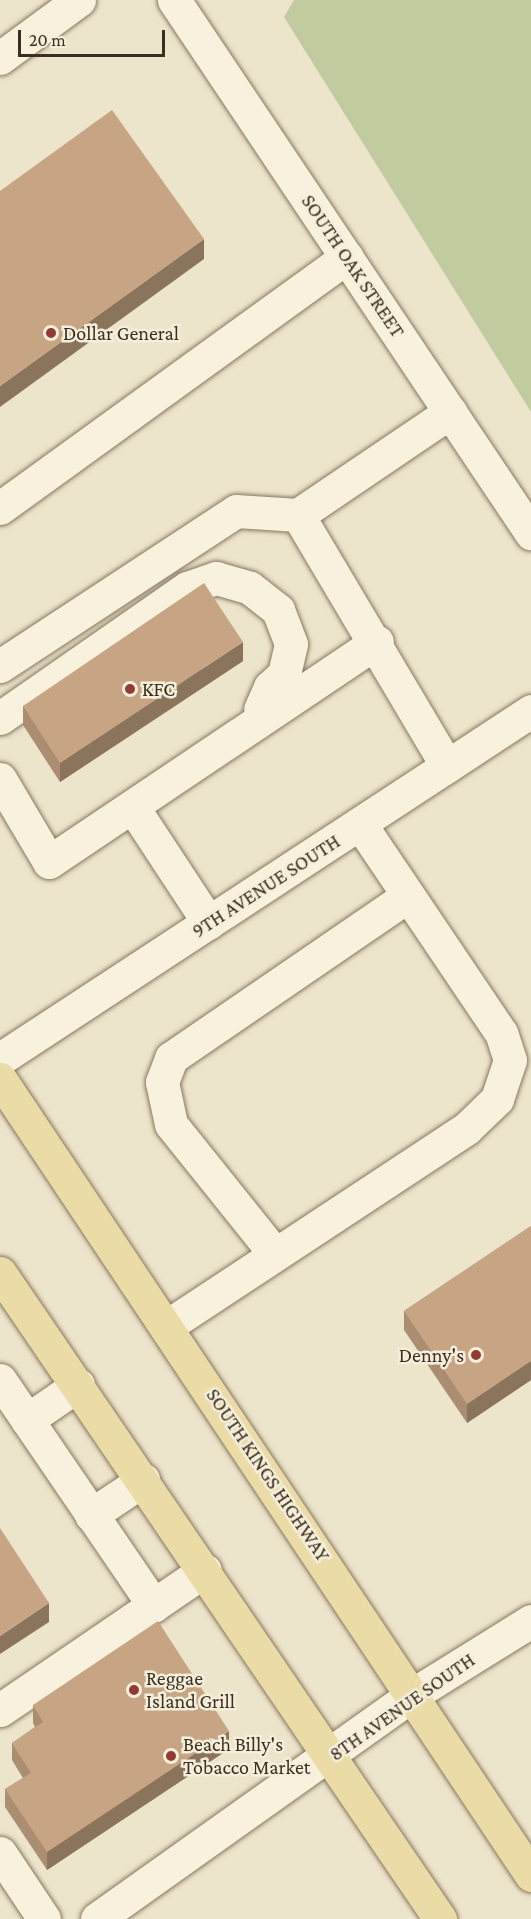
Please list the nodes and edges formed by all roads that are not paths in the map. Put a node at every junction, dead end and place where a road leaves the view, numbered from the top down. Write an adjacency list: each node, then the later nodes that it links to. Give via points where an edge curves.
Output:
1 (79, 0): 3 (street)
2 (174, 0): 4 (street, SOUTH OAK STREET)
3 (0, 57)
4 (346, 257): 5 (street, SOUTH OAK STREET); 6 (street)
5 (450, 412): 7 (street); 8 (street, SOUTH OAK STREET)
6 (0, 508)
7 (298, 515): 9 (street); 10 (street, via 236,511)
8 (531, 533)
9 (377, 642): 13 (street); 14 (street)
10 (0, 666)
11 (531, 711): 14 (street, 9TH AVENUE SOUTH)
12 (0, 718): 13 (street, via 187,588 216,578 250,588 278,610 291,644 284,674 270,687)
13 (255, 719): 16 (street)
14 (447, 766): 17 (street, 9TH AVENUE SOUTH)
15 (0, 779): 16 (street, via 49,862)
16 (134, 809): 19 (street)
17 (360, 824): 18 (street); 19 (street, 9TH AVENUE SOUTH)
18 (408, 896): 22 (street, via 501,1033 510,1060 497,1099 467,1128); 22 (street, via 171,1058 162,1082 171,1124)
19 (209, 923): 20 (street, 9TH AVENUE SOUTH)
20 (0, 1059)
21 (0, 1079): 24 (main road, SOUTH KINGS HIGHWAY)
22 (275, 1254): 24 (street)
23 (0, 1273): 26 (main road)
24 (167, 1326): 33 (main road, SOUTH KINGS HIGHWAY)
25 (0, 1380): 27 (street)
26 (78, 1385): 27 (street); 28 (main road)
27 (27, 1420): 29 (street)
28 (143, 1480): 29 (street); 30 (main road)
29 (92, 1515): 31 (street)
30 (205, 1570): 31 (street); 35 (main road)
31 (154, 1606): 34 (street)
32 (528, 1629): 33 (street, 8TH AVENUE SOUTH)
33 (412, 1695): 35 (street, 8TH AVENUE SOUTH); 37 (main road, SOUTH KINGS HIGHWAY)
34 (0, 1710)
35 (332, 1756): 39 (street, 8TH AVENUE SOUTH); 40 (main road)
36 (0, 1853): 38 (street)
37 (531, 1875)
38 (44, 1919)
39 (97, 1919)
40 (440, 1919)

